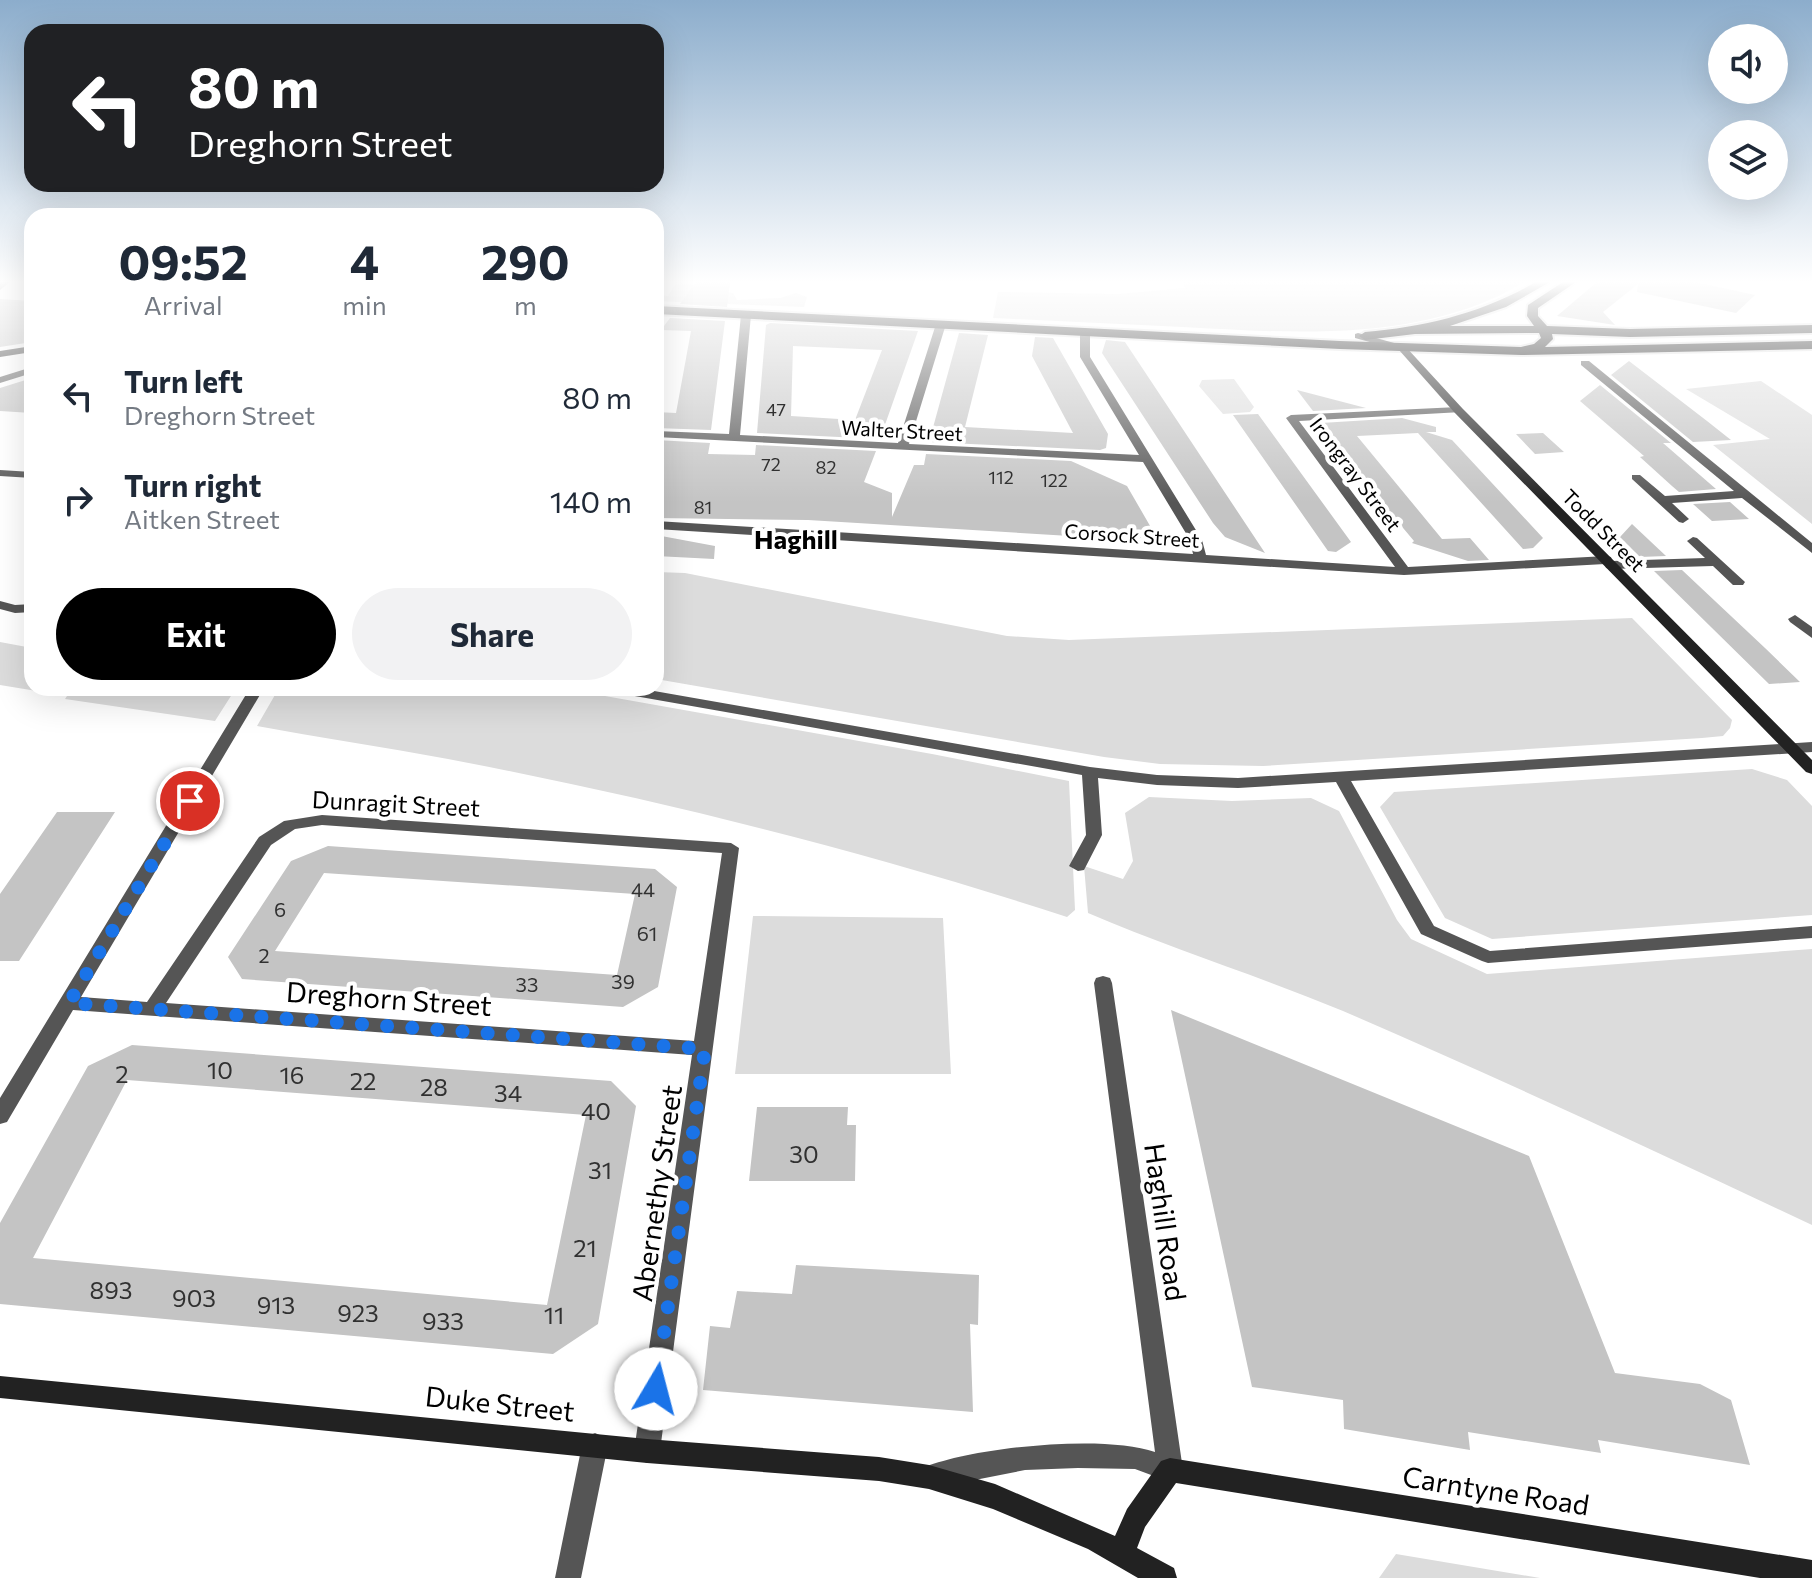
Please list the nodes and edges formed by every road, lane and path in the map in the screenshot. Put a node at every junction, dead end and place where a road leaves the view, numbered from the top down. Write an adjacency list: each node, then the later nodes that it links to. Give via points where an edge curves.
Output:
1 (742, 356): 10 (street)
2 (931, 356): 11 (street)
3 (1085, 356): 12 (street)
4 (1409, 356): 8 (street, Todd Street)
5 (1585, 363): 16 (street)
6 (24, 372): 7 (street)
7 (0, 380)
8 (1458, 410): 24 (street, Todd Street); 25 (street, Irongray Street, via 1291,418)
9 (664, 435): 10 (street, Walter Street)
10 (734, 439): 11 (street, Walter Street)
11 (902, 448): 12 (street, Walter Street)
12 (1147, 459): 22 (street, via 1196,540)
13 (0, 473): 14 (street)
14 (24, 474)
15 (1636, 477): 17 (street)
16 (1745, 494): 17 (street); 21 (street)
17 (1662, 500): 18 (street)
18 (1683, 519)
19 (664, 526): 22 (street, Corsock Street)
20 (1693, 541): 23 (street)
21 (1812, 549)
22 (1200, 559): 25 (street, Corsock Street)
23 (1715, 562): 24 (street, Corsock Street); 26 (street)
24 (1608, 563): 25 (street, Corsock Street); 34 (street, Todd Street)
25 (1404, 571)
26 (1738, 582)
27 (0, 605): 28 (street)
28 (24, 608)
29 (1795, 619): 30 (street)
30 (1812, 634)
31 (252, 696): 42 (street)
32 (658, 696): 36 (street)
33 (1812, 747): 34 (street)
34 (1792, 748): 35 (street, Todd Street); 37 (street)
35 (1812, 769)
36 (1090, 772): 37 (street, via 1238,783); 39 (street, via 1094,835)
37 (1342, 779): 40 (street, via 1427,930 1488,957)
38 (731, 848): 43 (street, Dunragit Street, via 322,820 290,825 265,841); 44 (street, Abernethy Street)
39 (1078, 866)
40 (1812, 932)
41 (1103, 983): 49 (street, Haghill Road)
42 (69, 1003): 43 (street, Dreghorn Street); 45 (street)
43 (152, 1009): 44 (street, Dreghorn Street)
44 (705, 1049): 48 (street, Abernethy Street)
45 (0, 1116)
46 (0, 1387): 47 (street, Duke Street)
47 (595, 1445): 48 (street, Duke Street); 53 (street)
48 (647, 1451): 50 (street, Duke Street)
49 (1170, 1470): 50 (street, Carntyne Road, via 1135,1457 1078,1456 1025,1458); 51 (street, via 1136,1518); 52 (street, Carntyne Road)
50 (929, 1477): 51 (street, Duke Street, via 1052,1519)
51 (1121, 1553): 54 (street, Duke Street)
52 (1812, 1573)
53 (568, 1578)
54 (1164, 1578)

